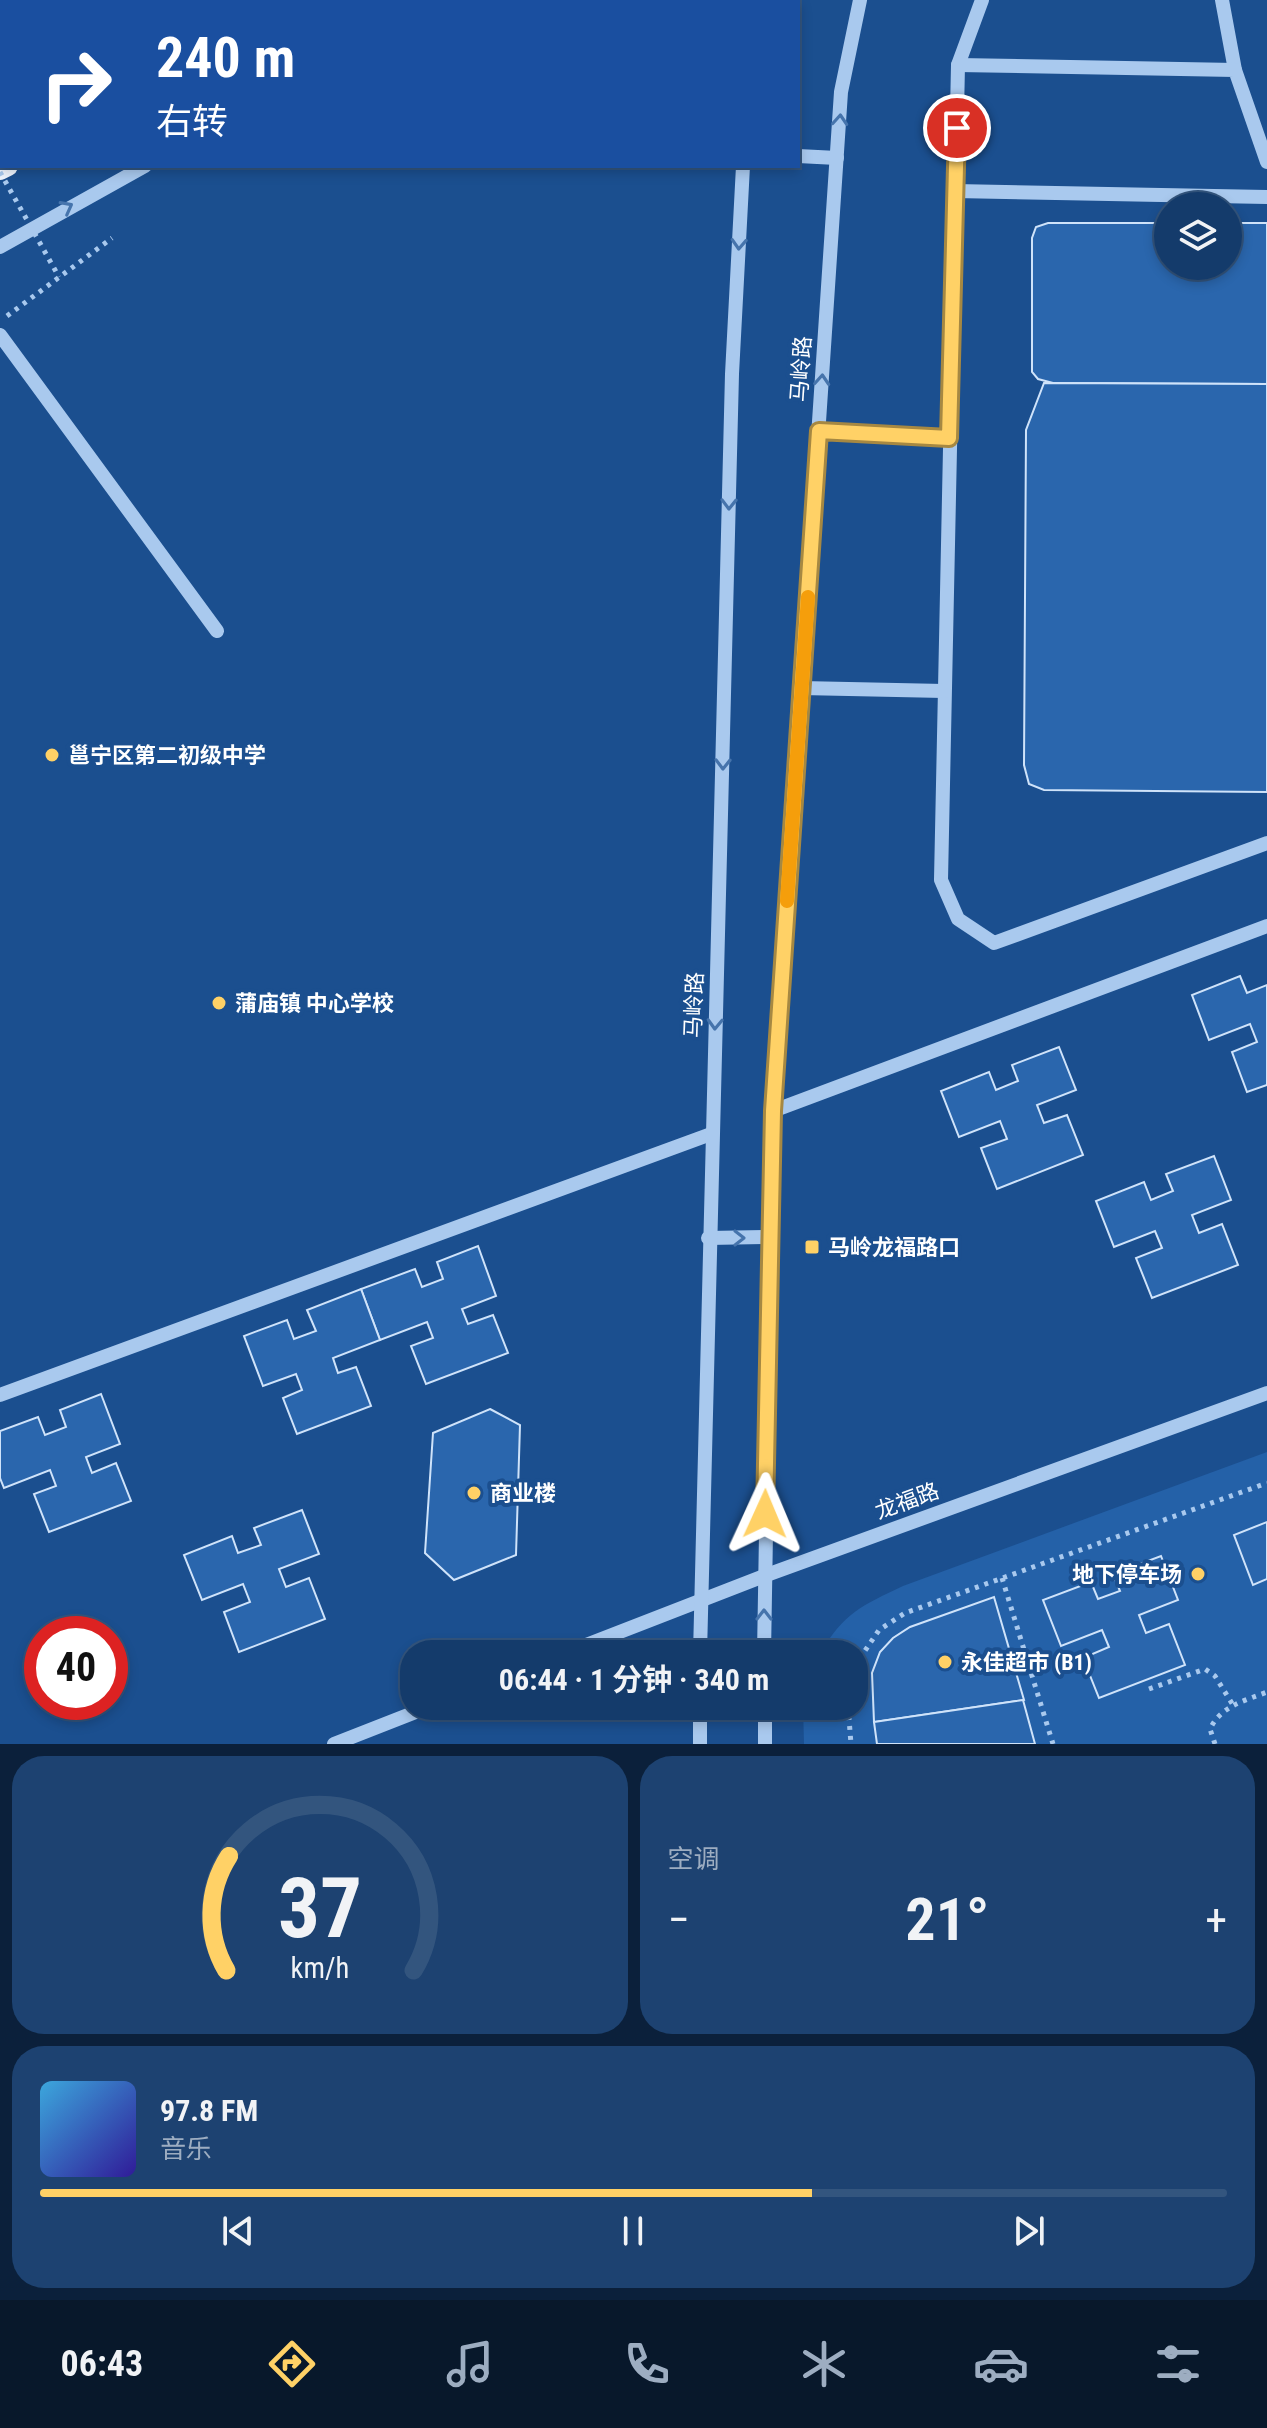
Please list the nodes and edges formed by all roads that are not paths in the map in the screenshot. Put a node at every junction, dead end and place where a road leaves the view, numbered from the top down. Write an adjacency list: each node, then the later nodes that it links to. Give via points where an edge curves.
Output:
1 (860, 0): 7 (street, 马岭路, one-way to 1, via 841,92)
2 (982, 0): 4 (street)
3 (1222, 0): 5 (street)
4 (958, 65): 5 (street); 11 (street)
5 (1235, 70): 8 (street)
6 (800, 156): 7 (street)
7 (837, 158): 15 (street, 马岭路, one-way to 7)
8 (1267, 162)
9 (141, 168): 13 (street, one-way to 9)
10 (743, 168): 23 (street, 马岭路, one-way to 23, via 732,374)
11 (955, 191): 12 (street); 16 (street)
12 (1267, 197)
13 (0, 247)
14 (0, 335): 17 (street)
15 (819, 431): 16 (street); 18 (street, 马岭路)
16 (949, 438): 19 (street)
17 (217, 631)
18 (801, 688): 19 (street); 22 (street, 马岭路)
19 (944, 691): 20 (street, via 941,880 958,919 994,943)
20 (1267, 843)
21 (1267, 926): 22 (street)
22 (773, 1111): 24 (street, 马岭路)
23 (711, 1134): 25 (street, 马岭路); 27 (street)
24 (770, 1237): 25 (street, one-way to 24); 28 (street, 马岭路)
25 (708, 1238): 29 (street, 马岭路)
26 (1267, 1393): 28 (street, 龙福路)
27 (0, 1395)
28 (764, 1576): 29 (street, 龙福路); 32 (street, 马岭路, one-way to 28)
29 (700, 1601): 30 (street, 龙福路); 31 (street, 马岭路)
30 (599, 1640)
31 (700, 1640)
32 (764, 1640)
33 (400, 1718): 36 (street)
34 (700, 1720): 37 (street)
35 (765, 1720): 38 (street)
36 (334, 1744)
37 (700, 1744)
38 (765, 1744)

